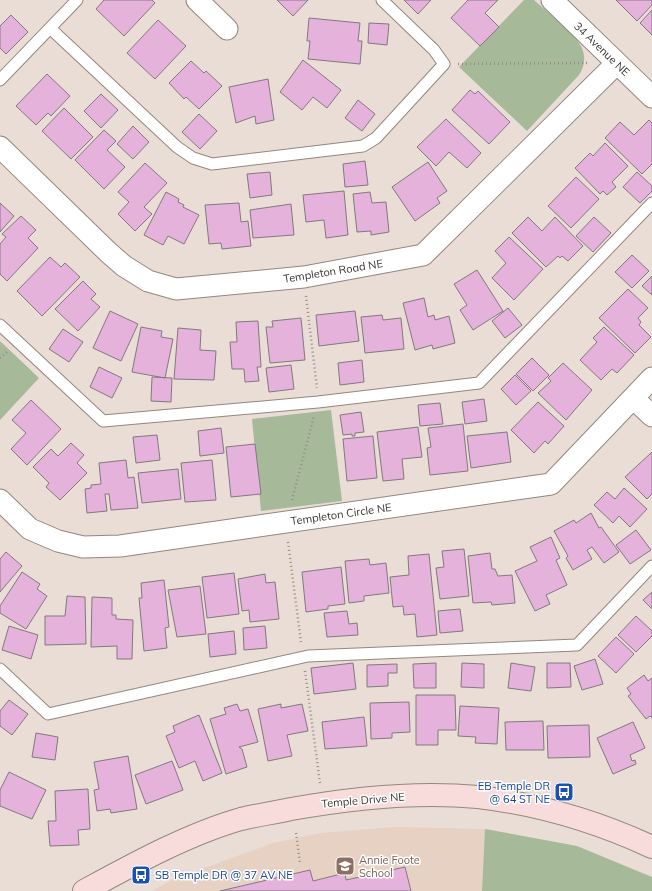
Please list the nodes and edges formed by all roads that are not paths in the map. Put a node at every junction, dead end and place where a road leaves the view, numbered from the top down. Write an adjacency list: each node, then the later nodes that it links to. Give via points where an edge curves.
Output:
1 (77, 0): 5 (lane)
2 (197, 0): 6 (street)
3 (382, 0): 5 (lane, via 434,50 444,64 376,138 363,146 212,164 193,158 178,147)
4 (552, 0): 7 (street, 34 Avenue NE)
5 (51, 28): 8 (lane)
6 (227, 29)
7 (617, 63): 9 (street, 34 Avenue NE); 10 (street, Templeton Road NE, via 423,255 304,277 176,288 148,281 109,253)
8 (0, 80)
9 (652, 97)
10 (0, 147)
11 (652, 203): 12 (lane, via 479,383 318,402 103,421)
12 (0, 325)
13 (652, 378): 14 (street, Templeton Circle NE)
14 (633, 398): 15 (street); 16 (street, Templeton Circle NE, via 551,484 120,546 83,547 58,541 30,529)
15 (652, 416)
16 (0, 500)
17 (652, 566): 18 (lane, via 577,645 308,656 48,714)
18 (0, 670)
19 (651, 844): 20 (street, Temple Drive NE, via 541,809 478,797 370,798 323,803 241,819 189,839)
20 (84, 891)

